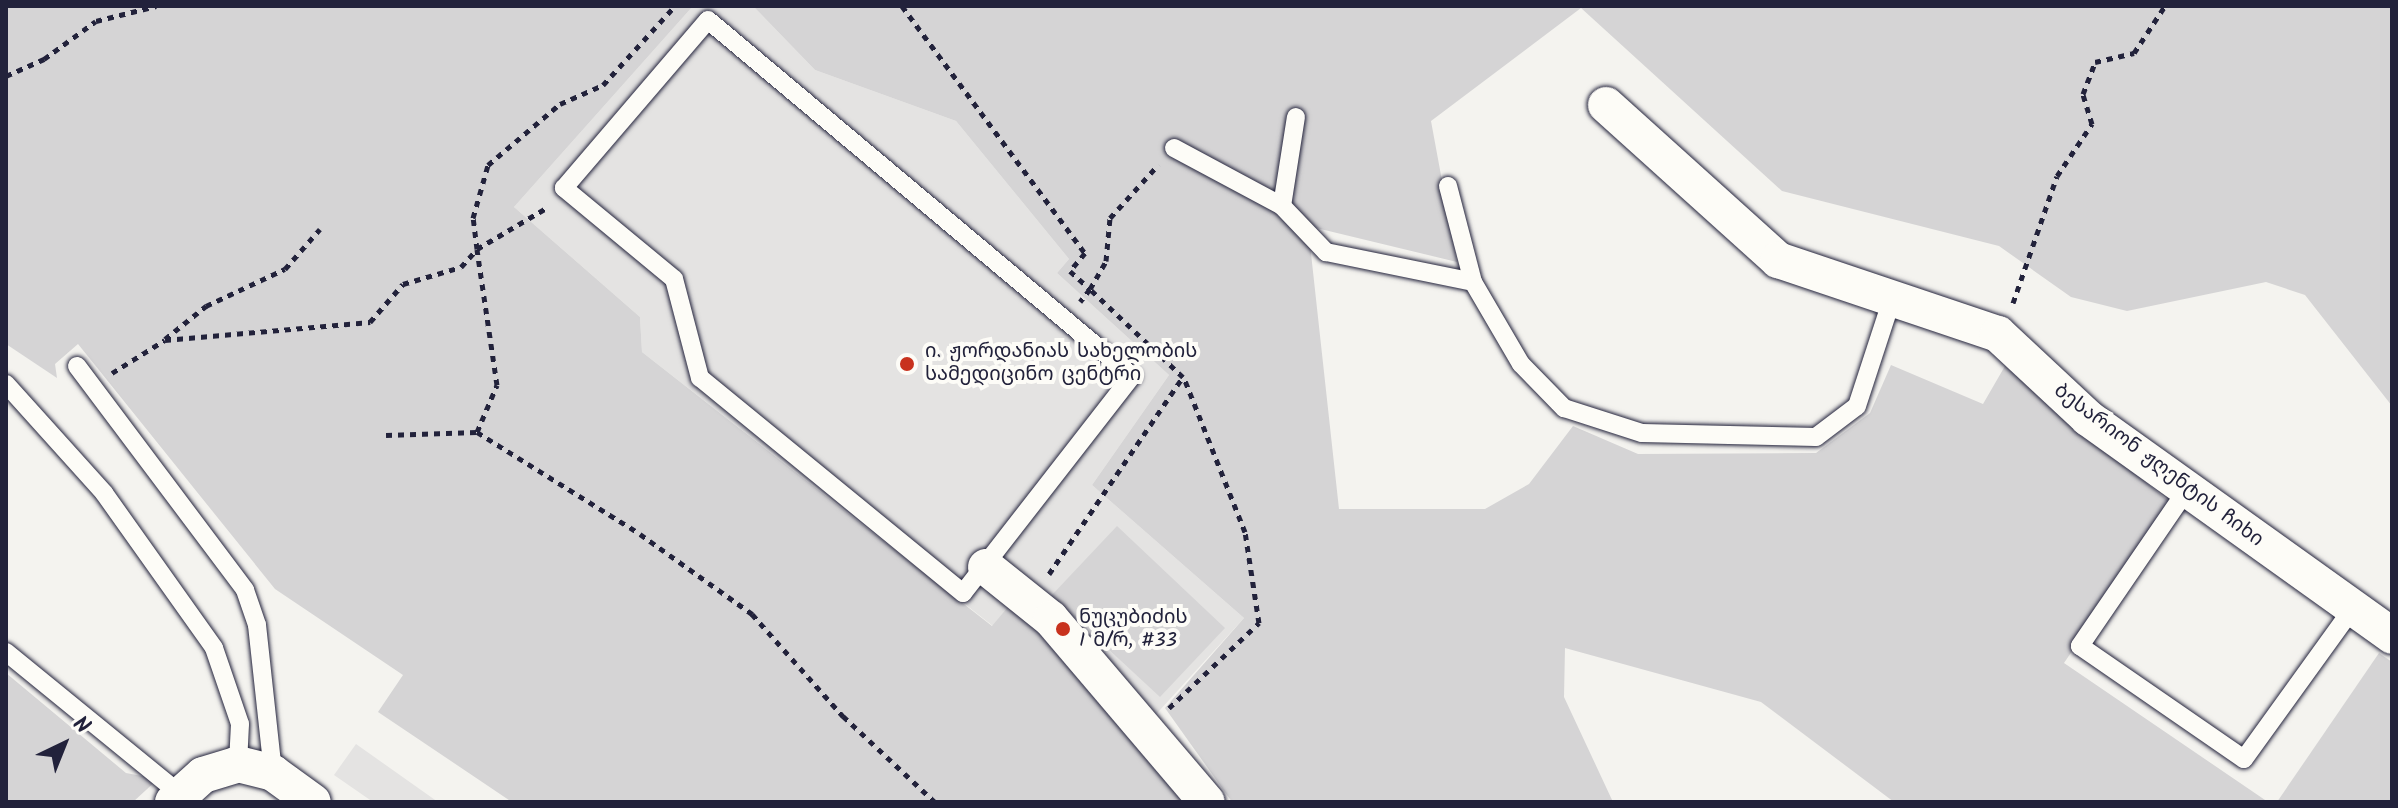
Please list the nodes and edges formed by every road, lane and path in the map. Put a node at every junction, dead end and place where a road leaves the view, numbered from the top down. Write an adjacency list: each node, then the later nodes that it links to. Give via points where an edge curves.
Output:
1 (156, 6): 5 (path, via 96,21 44,59)
2 (675, 6): 14 (path, via 603,85 560,104 488,165 473,218)
3 (902, 6): 17 (path, via 1085,253 1070,271)
4 (2165, 6): 16 (path, via 2134,53 2095,62 2083,94 2092,124 2057,176)
5 (6, 76)
6 (1606, 105): 18 (street, ბესარიონ ჟღენტის ჩიხი, via 1778,260)
7 (1296, 117): 10 (lane)
8 (1174, 148): 10 (lane); 12 (path)
9 (1448, 186): 15 (lane)
10 (1282, 206): 15 (lane, via 1326,252)
11 (539, 217): 14 (path)
12 (1110, 218)
13 (320, 229): 19 (path, via 285,269 206,306)
14 (477, 249): 19 (path, via 461,267 403,284 370,322); 26 (path, via 497,385)
15 (1473, 282): 18 (lane, via 1521,364 1564,408 1642,433 1737,439 1816,437 1857,406)
16 (2023, 284)
17 (1090, 289)
18 (1892, 299): 28 (street, ბესარიონ ჟღენტის ჩიხი, via 1998,334 2088,418)
19 (165, 340): 21 (path)
20 (77, 366): 35 (lane, via 245,590 257,625)
21 (108, 376)
22 (1183, 377): 33 (path, via 1245,532 1259,623)
23 (6, 384): 25 (lane)
24 (6, 406): 25 (lane)
25 (31, 412): 34 (lane, via 104,493 214,648 240,724)
26 (477, 432): 27 (path); 38 (path, via 752,614 843,716)
27 (386, 435)
28 (2186, 491): 30 (street, ბესარიონ ჟღენტის ჩიხი); 30 (lane, via 2080,646 2244,759)
29 (986, 567): 29 (lane, via 1132,376 708,20 564,188 674,279 700,378 963,593); 39 (street, via 1051,619)
30 (2352, 609): 31 (street, ბესარიონ ჟღენტის ჩიხი)
31 (2392, 636)
32 (6, 652): 36 (lane)
33 (1158, 718)
34 (238, 764): 35 (street); 36 (street, via 203,775)
35 (273, 773): 37 (street)
36 (177, 798)
37 (313, 802)
38 (935, 802)
39 (1207, 802)

